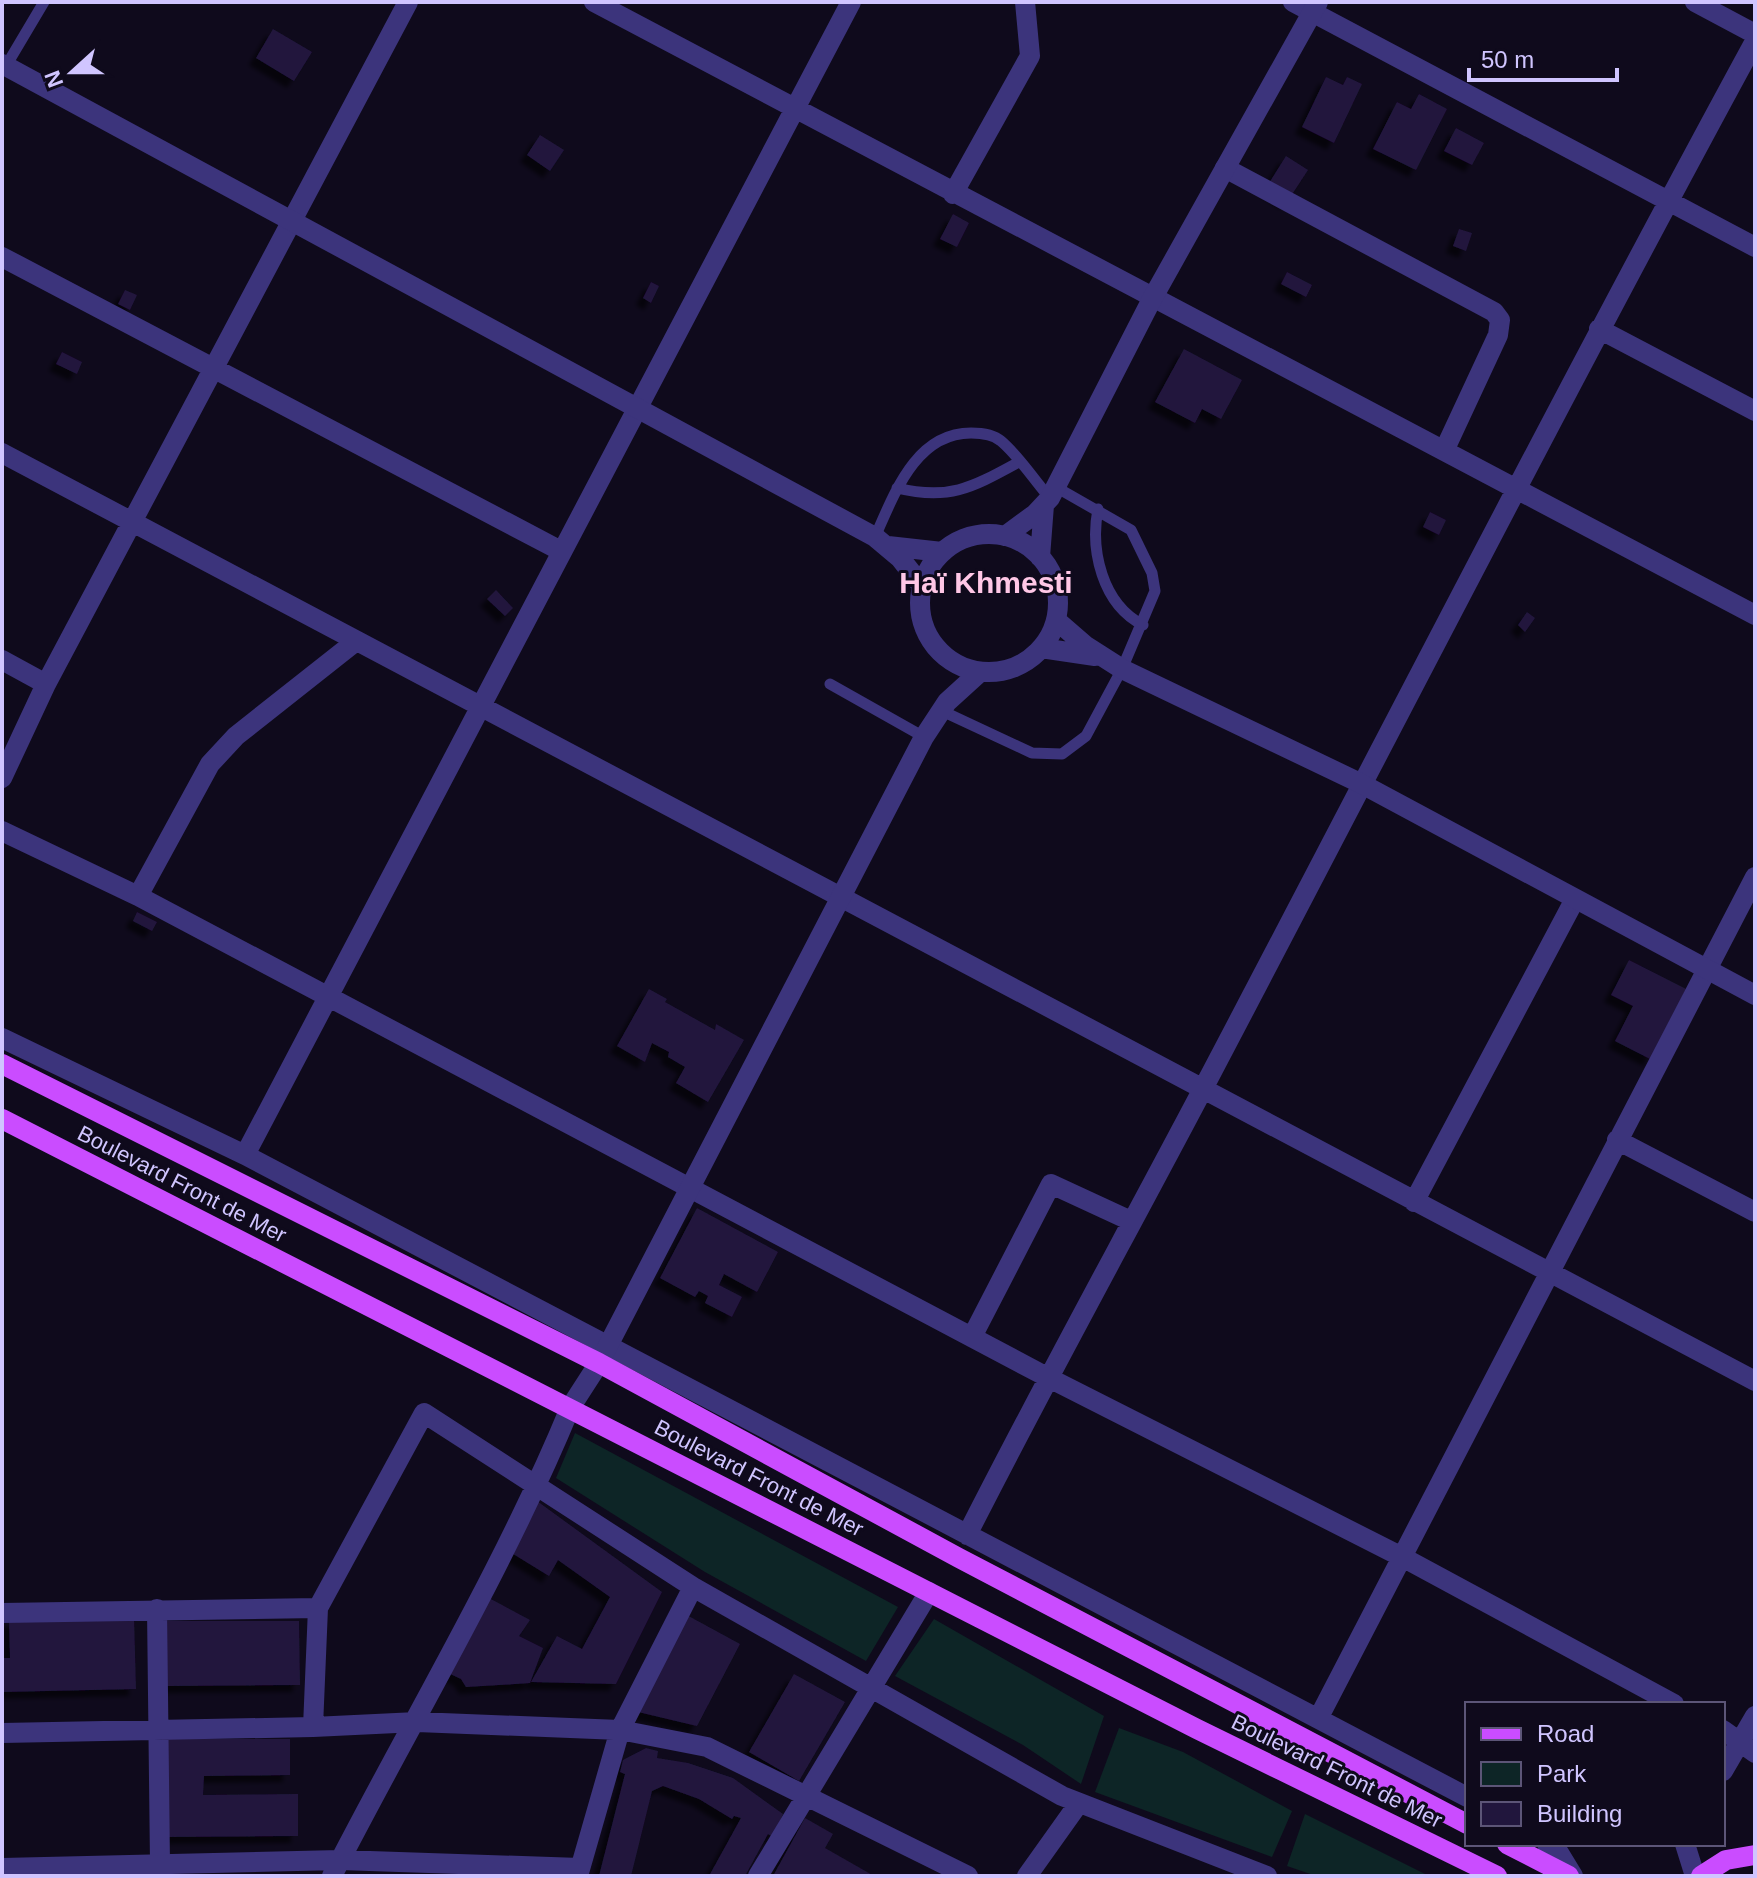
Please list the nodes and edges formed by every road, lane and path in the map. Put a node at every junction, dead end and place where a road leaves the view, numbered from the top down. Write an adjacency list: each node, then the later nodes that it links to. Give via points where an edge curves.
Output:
1 (44, 2): 11 (lane)
2 (408, 2): 16 (street)
3 (594, 2): 12 (street)
4 (851, 2): 12 (street)
5 (1025, 2): 14 (street, via 1030,56)
6 (1293, 2): 8 (street)
7 (1695, 2): 9 (street)
8 (1315, 7): 13 (street); 15 (street)
9 (1755, 34)
10 (1755, 41): 15 (street)
11 (4, 65): 16 (street)
12 (794, 109): 14 (street); 22 (street)
13 (1225, 168): 19 (street); 24 (street, via 1494,312 1500,320 1498,335)
14 (953, 194): 19 (street)
15 (1669, 200): 17 (street); 20 (street)
16 (293, 221): 21 (street); 22 (street)
17 (1755, 247)
18 (2, 257): 21 (street)
19 (1152, 299): 24 (street); 29 (street)
20 (1599, 329): 23 (street); 28 (street)
21 (214, 369): 31 (street); 34 (street)
22 (637, 405): 33 (street); 34 (street)
23 (1755, 411)
24 (1444, 451): 28 (street)
25 (2, 453): 31 (street)
26 (1019, 462): 27 (lane, via 953,493 926,495); 27 (lane, via 999,439 965,433 921,455); 29 (lane)
27 (897, 488): 33 (lane)
28 (1519, 490): 38 (street); 54 (street)
29 (1049, 496): 30 (lane); 32 (street); 36 (street)
30 (1098, 509): 40 (lane, via 1095,543 1107,586 1120,610); 40 (lane, via 1131,530 1152,573 1153,600)
31 (133, 523): 41 (street); 48 (street)
32 (1005, 536): 35 (street, via 978,535); 36 (street)
33 (881, 541): 35 (street); 37 (street)
34 (561, 551): 51 (street)
35 (942, 552): 37 (street)
36 (1040, 557): 39 (street, via 1056,587)
37 (922, 586): 43 (street, via 926,632)
38 (1755, 615)
39 (1056, 620): 42 (street); 44 (street)
40 (1143, 625): 46 (lane)
41 (355, 642): 51 (street); 57 (street, via 236,736 210,764)
42 (1041, 648): 44 (street); 47 (street, via 1020,665)
43 (945, 656): 47 (street); 50 (street)
44 (1102, 658): 46 (street)
45 (2, 660): 48 (street)
46 (1122, 669): 50 (lane, via 1086,736 1062,754 1032,753); 54 (street)
47 (980, 672): 50 (street)
48 (46, 684): 53 (street)
49 (830, 684): 52 (lane)
50 (944, 706): 52 (street)
51 (480, 708): 58 (street); 62 (street)
52 (924, 737): 58 (street)
53 (2, 778)
54 (1360, 783): 59 (street); 65 (street)
55 (2, 831): 57 (street)
56 (1755, 877): 60 (street)
57 (138, 896): 62 (street)
58 (843, 899): 65 (street); 69 (street)
59 (1575, 899): 60 (street); 70 (street)
60 (1706, 969): 61 (street); 67 (street)
61 (1755, 995)
62 (326, 996): 68 (street); 69 (street)
63 (2, 1038): 68 (street)
64 (2, 1064): 75 (main road, Boulevard Front de Mer)
65 (1204, 1087): 70 (street); 72 (street)
66 (2, 1119): 78 (main road, Boulevard Front de Mer)
67 (1617, 1140): 71 (street); 73 (street)
68 (245, 1155): 75 (street)
69 (690, 1190): 74 (street); 75 (street)
70 (1414, 1202): 73 (street)
71 (1755, 1212)
72 (1131, 1221): 74 (street, via 1051,1184); 76 (street)
73 (1549, 1273): 77 (street); 81 (street)
74 (972, 1337): 76 (street)
75 (603, 1355): 78 (street); 80 (street); 102 (main road, Boulevard Front de Mer, via 959,1558)
76 (1047, 1377): 80 (street); 81 (street)
77 (1755, 1381)
78 (570, 1408): 79 (street); 83 (main road, Boulevard Front de Mer)
79 (539, 1484): 82 (street); 84 (street, via 424,1413); 91 (street)
80 (967, 1535): 90 (street)
81 (1404, 1558): 88 (street); 90 (street)
82 (693, 1587): 87 (street); 94 (street)
83 (929, 1592): 87 (street); 115 (main road, Boulevard Front de Mer)
84 (318, 1608): 85 (street); 92 (street)
85 (157, 1609): 86 (street); 93 (street)
86 (2, 1613)
87 (871, 1691): 99 (street); 101 (street)
88 (1670, 1702)
89 (1755, 1716): 97 (street)
90 (1319, 1717): 100 (street)
91 (417, 1722): 92 (street); 94 (street); 109 (street)
92 (313, 1727): 93 (street)
93 (159, 1730): 96 (street); 107 (street)
94 (620, 1730): 99 (street, via 707,1747); 110 (street)
95 (1725, 1731): 97 (street)
96 (2, 1733)
97 (1748, 1746): 98 (street)
98 (1725, 1769)
99 (805, 1795): 111 (street); 112 (street)
100 (1465, 1796)
101 (1079, 1803): 113 (street); 114 (street)
102 (1465, 1823)
103 (1511, 1846): 116 (main road)
104 (1550, 1846): 116 (street)
105 (1686, 1846): 117 (street)
106 (1755, 1855): 118 (main road, via 1726,1860)
107 (160, 1864): 108 (street); 109 (street)
108 (2, 1868)
109 (336, 1868): 110 (street)
110 (579, 1872)
111 (758, 1876)
112 (968, 1876)
113 (1027, 1876)
114 (1267, 1876)
115 (1497, 1876)
116 (1571, 1876)
117 (1695, 1876)
118 (1701, 1876)

